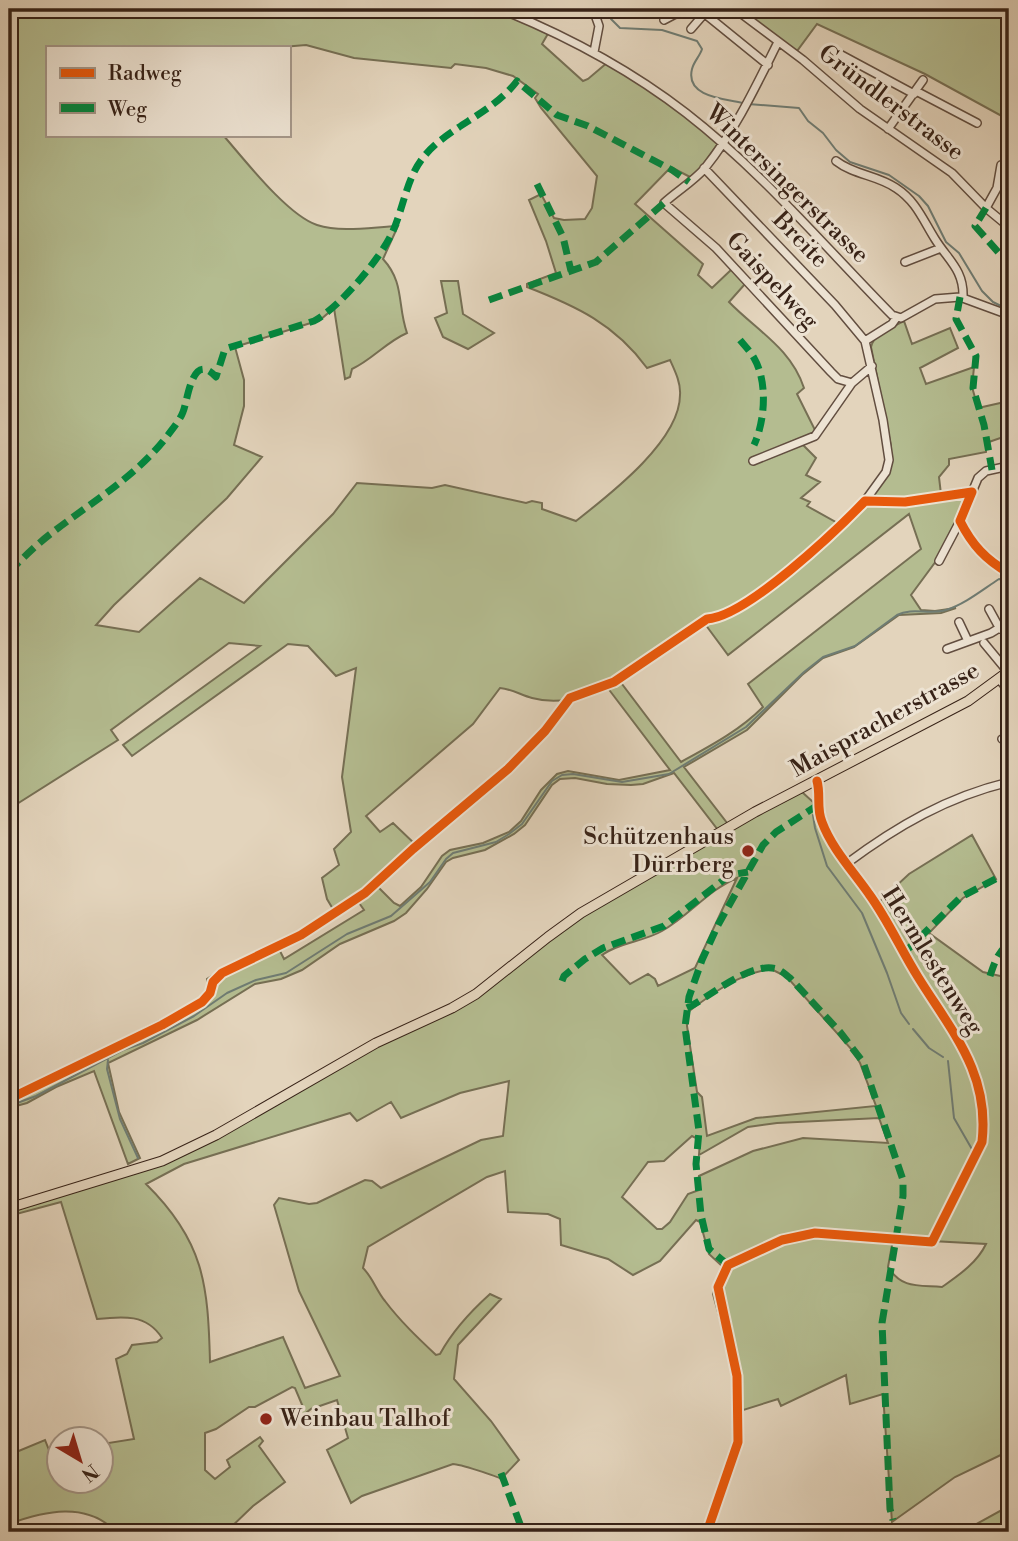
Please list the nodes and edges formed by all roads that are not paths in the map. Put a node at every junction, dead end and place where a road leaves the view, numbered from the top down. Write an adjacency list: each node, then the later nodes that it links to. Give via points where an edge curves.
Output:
1 (500, 9): 10 (street, Wintersingerstrasse)
2 (593, 9): 10 (street, via 599,26)
3 (685, 9): 6 (street)
4 (735, 9): 8 (street, Gründlerstrasse)
5 (701, 11): 7 (street); 11 (street)
6 (664, 20)
7 (691, 29)
8 (778, 42): 11 (street); 15 (street, Gründlerstrasse)
9 (834, 51): 13 (street)
10 (594, 52): 16 (street, Wintersingerstrasse, via 641,80)
11 (768, 65): 16 (street)
12 (923, 80): 13 (street)
13 (915, 92): 14 (street); 15 (street)
14 (977, 123)
15 (888, 129): 20 (street, Gründlerstrasse, via 952,173)
16 (723, 144): 19 (street); 26 (street, Wintersingerstrasse)
17 (836, 161): 22 (street, via 907,196)
18 (1001, 165): 20 (street, via 997,188)
19 (705, 168): 27 (street, Breite); 29 (street, Gaispelweg, via 664,203 716,248 838,379)
20 (986, 208): 21 (street, Gründlerstrasse)
21 (1009, 227)
22 (942, 248): 23 (street); 24 (street, via 955,265)
23 (905, 262)
24 (963, 297): 25 (street); 26 (street, via 935,299)
25 (1009, 315)
26 (897, 317): 27 (street)
27 (865, 341): 28 (street)
28 (872, 366): 29 (street); 32 (street, via 889,460 886,472)
29 (852, 383): 30 (street, via 815,436)
30 (753, 461)
31 (1009, 466): 33 (street, via 986,471 978,478)
32 (864, 501)
33 (960, 521): 34 (street); 35 (street, via 979,551)
34 (939, 561)
35 (1009, 573)
36 (989, 609): 39 (street)
37 (959, 622): 40 (street)
38 (1009, 622): 39 (street)
39 (1000, 629): 40 (street)
40 (968, 641): 42 (street)
41 (984, 643): 43 (street)
42 (947, 649)
43 (1009, 671): 44 (main road, Maispracherstrasse)
44 (999, 679): 45 (street); 46 (main road, Maispracherstrasse, via 968,701)
45 (1009, 691)
46 (817, 781): 48 (street, via 821,821); 49 (main road, Maispracherstrasse, via 581,913 467,1000 369,1046 216,1135 134,1171)
47 (1009, 782): 48 (street, via 927,811)
48 (846, 864): 50 (street, Hermlestenweg, via 971,1062 981,1096 984,1127 980,1150 932,1242 798,1235 728,1265 718,1287 737,1376 739,1431)
49 (9, 1208)
50 (707, 1532)

